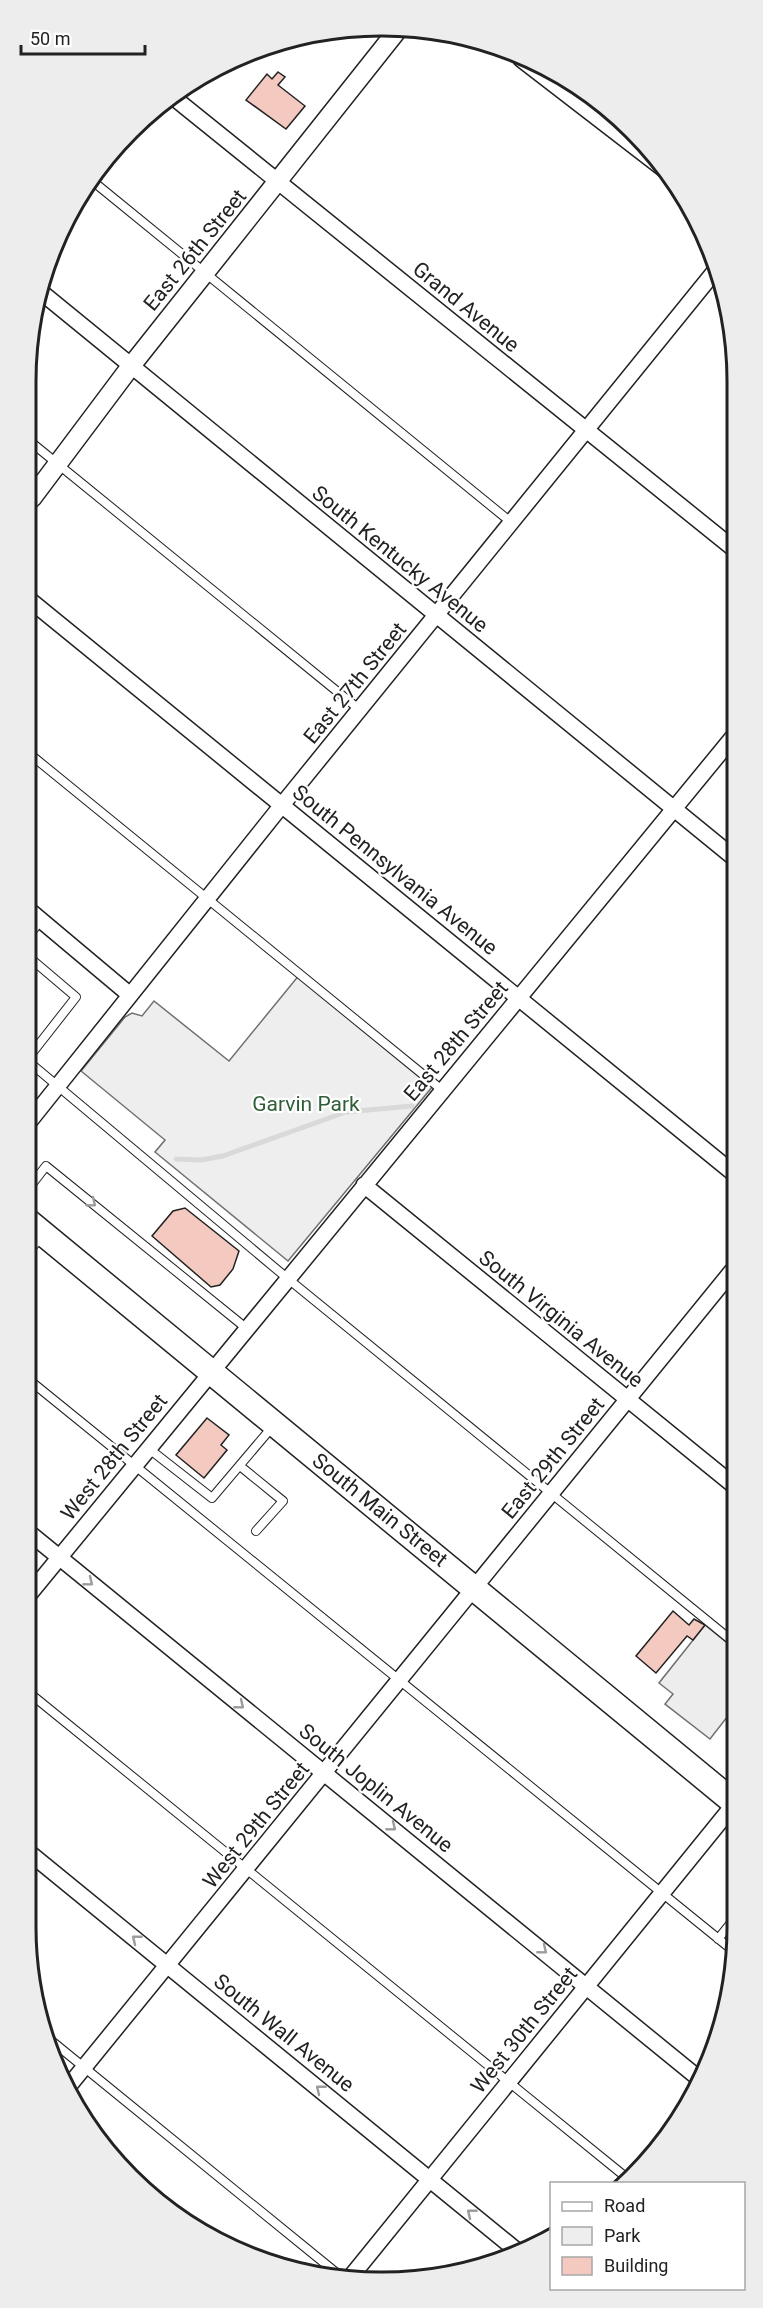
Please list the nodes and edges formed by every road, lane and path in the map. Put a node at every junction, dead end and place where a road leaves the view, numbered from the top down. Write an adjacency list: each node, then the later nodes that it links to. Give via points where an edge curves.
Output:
1 (392, 36): 5 (street, East 26th Street)
2 (548, 79): 4 (street)
3 (179, 102): 5 (street, Grand Avenue)
4 (634, 146)
5 (278, 182): 7 (street, East 26th Street); 11 (street, Grand Avenue)
6 (97, 185): 7 (lane)
7 (205, 273): 10 (street, East 26th Street); 15 (lane)
8 (711, 276): 11 (street, East 27th Street)
9 (47, 297): 10 (street, South Kentucky Avenue)
10 (132, 366): 13 (street, East 26th Street); 18 (street, South Kentucky Avenue)
11 (586, 431): 15 (street, East 27th Street); 16 (street, Grand Avenue)
12 (36, 446): 13 (lane)
13 (58, 464): 14 (street, East 26th Street); 19 (lane)
14 (36, 493)
15 (512, 523): 18 (street, East 27th Street)
16 (727, 543)
17 (36, 604): 22 (street, South Pennsylvania Avenue)
18 (437, 616): 19 (street, East 27th Street); 23 (street, South Kentucky Avenue)
19 (360, 710): 22 (street, East 27th Street)
20 (727, 745): 23 (street, East 28th Street)
21 (36, 760): 25 (lane)
22 (282, 805): 25 (street, East 27th Street); 29 (street, South Pennsylvania Avenue)
23 (674, 809): 24 (street, South Kentucky Avenue); 29 (street, East 28th Street)
24 (727, 852)
25 (207, 898): 28 (street, East 27th Street); 33 (lane)
26 (36, 917): 28 (street)
27 (36, 963): 30 (lane, via 76,997)
28 (130, 995): 32 (street, East 27th Street)
29 (518, 998): 33 (street, East 28th Street); 35 (street, South Pennsylvania Avenue)
30 (36, 1048)
31 (36, 1068): 32 (lane)
32 (57, 1085): 34 (street, East 27th Street); 40 (lane)
33 (442, 1090): 37 (street, East 28th Street)
34 (36, 1113)
35 (727, 1168)
36 (36, 1179): 41 (lane, one-way to 41, via 46,1166)
37 (364, 1185): 40 (street, East 28th Street); 44 (street, South Virginia Avenue)
38 (36, 1228): 42 (main road, South Main Street)
39 (727, 1277): 44 (street, East 29th Street)
40 (288, 1278): 41 (street, East 28th Street); 50 (lane)
41 (246, 1328): 42 (street, East 28th Street)
42 (211, 1371): 45 (main road, South Main Street); 46 (street, West 28th Street)
43 (36, 1385): 47 (lane)
44 (626, 1399): 49 (street, South Virginia Avenue); 50 (street, East 29th Street)
45 (275, 1424): 48 (lane); 55 (main road, South Main Street)
46 (148, 1448): 47 (street, West 28th Street); 48 (lane, via 212,1498)
47 (134, 1465): 53 (street, West 28th Street); 57 (lane)
48 (240, 1466): 51 (lane, via 283,1501)
49 (727, 1480)
50 (551, 1493): 55 (street, East 29th Street); 56 (lane)
51 (256, 1531)
52 (36, 1539): 53 (street, South Joplin Avenue)
53 (59, 1558): 54 (street, West 28th Street); 59 (street, South Joplin Avenue, one-way to 59)
54 (36, 1586)
55 (475, 1588): 57 (street, West 29th Street); 60 (main road, South Main Street)
56 (727, 1637)
57 (400, 1680): 59 (street, West 29th Street); 64 (lane)
58 (36, 1698): 63 (lane)
59 (325, 1773): 63 (street, West 29th Street); 69 (street, South Joplin Avenue, one-way to 69)
60 (727, 1797)
61 (727, 1813): 64 (street, West 30th Street)
62 (36, 1858): 68 (street, South Wall Avenue, one-way to 62)
63 (246, 1870): 68 (street, West 29th Street); 74 (lane)
64 (662, 1893): 66 (lane); 69 (street, West 30th Street)
65 (727, 1928): 66 (lane)
66 (718, 1939): 67 (lane)
67 (726, 1945)
68 (168, 1966): 71 (street, West 29th Street); 76 (street, South Wall Avenue, one-way to 68)
69 (587, 1986): 72 (street, South Joplin Avenue); 74 (street, West 30th Street)
70 (57, 2045): 71 (lane)
71 (84, 2067): 73 (street, West 29th Street); 78 (lane)
72 (693, 2074)
73 (73, 2081)
74 (508, 2082): 75 (lane); 76 (street, West 30th Street)
75 (622, 2174)
76 (430, 2179): 77 (street, South Wall Avenue, one-way to 76); 79 (street, West 30th Street)
77 (512, 2247)
78 (331, 2268)
79 (356, 2271)

